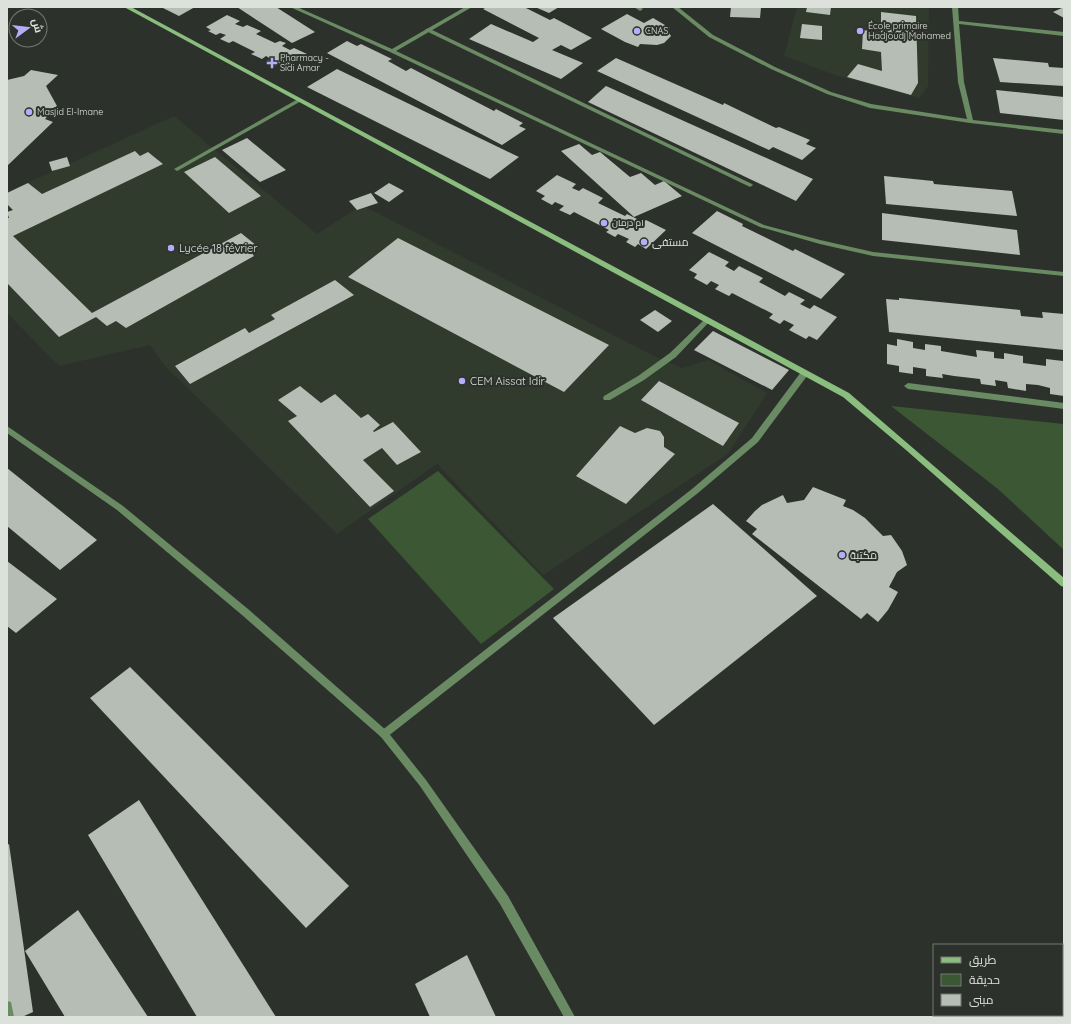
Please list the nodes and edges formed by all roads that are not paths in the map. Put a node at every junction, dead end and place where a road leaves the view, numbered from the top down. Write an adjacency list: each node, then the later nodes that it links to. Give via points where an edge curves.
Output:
1 (127, 7): 10 (street)
2 (293, 7): 9 (street)
3 (469, 7): 7 (street)
4 (675, 7): 11 (street, via 711,36 829,93 870,106)
5 (955, 7): 6 (street)
6 (956, 22): 8 (street); 11 (street, via 961,82)
7 (428, 30): 9 (street); 14 (street)
8 (1064, 34)
9 (392, 51): 15 (street, via 762,226 873,254)
10 (300, 100): 13 (street); 16 (street)
11 (970, 121): 12 (street)
12 (1064, 132)
13 (177, 169)
14 (750, 185)
15 (1064, 274)
16 (707, 321): 17 (street); 19 (street, via 673,355)
17 (804, 374): 22 (street, via 846,395); 23 (street, via 749,446 696,491)
18 (908, 386): 20 (street)
19 (607, 398)
20 (1064, 406)
21 (7, 429): 23 (street, via 120,508 245,612)
22 (1064, 583)
23 (384, 734): 26 (street, via 423,783 504,900)
24 (7, 1006): 25 (street)
25 (9, 1017)
26 (570, 1017)

